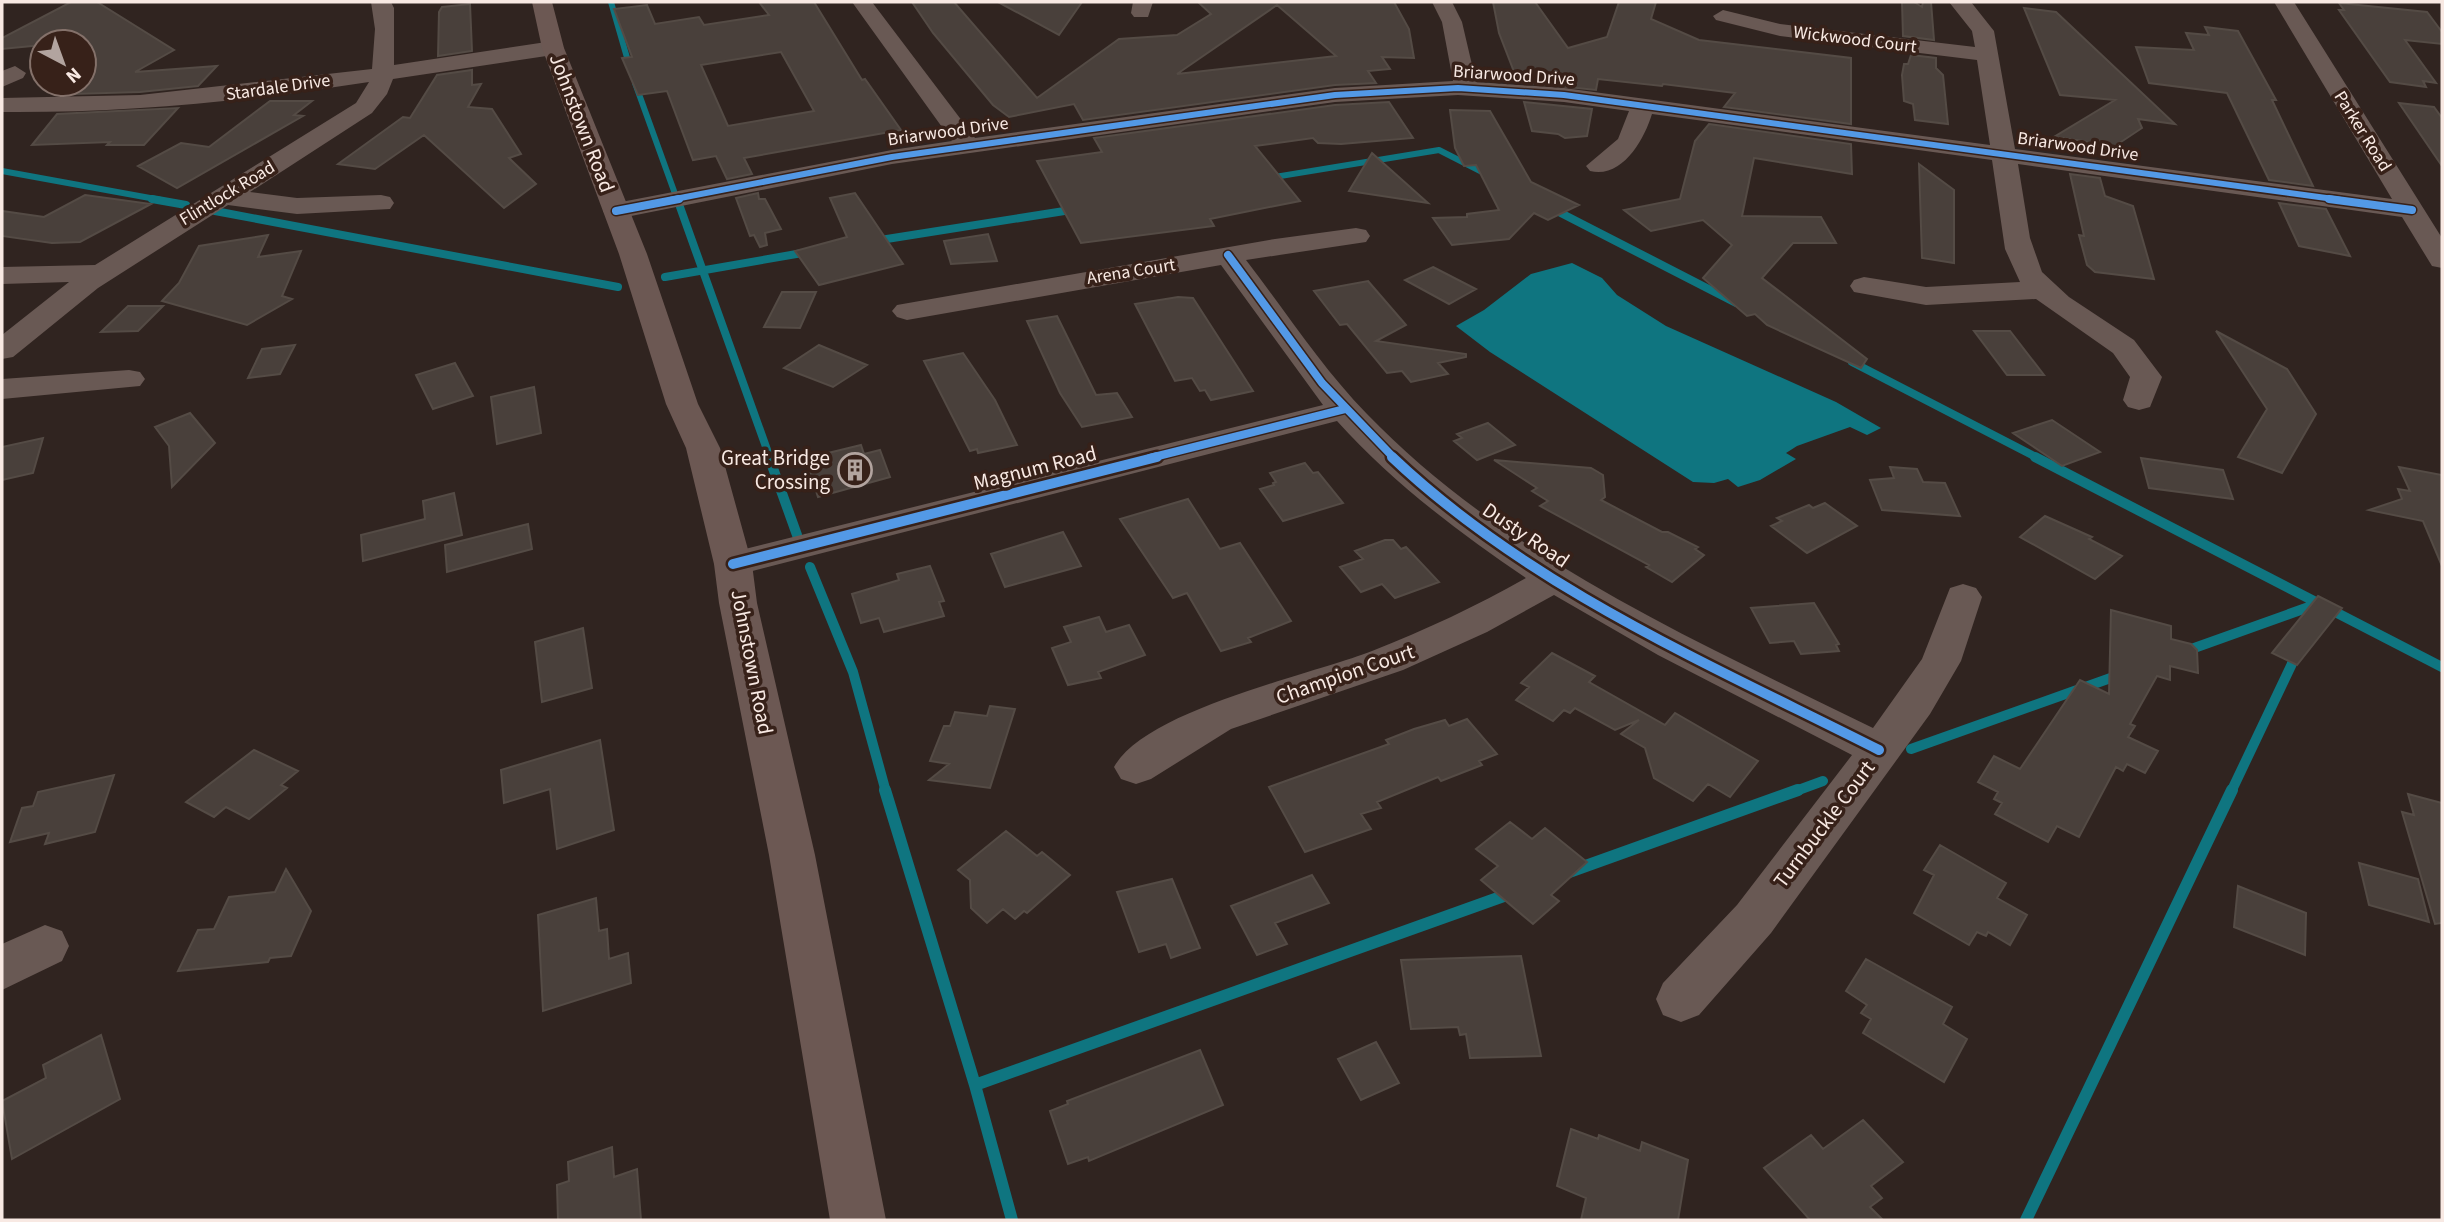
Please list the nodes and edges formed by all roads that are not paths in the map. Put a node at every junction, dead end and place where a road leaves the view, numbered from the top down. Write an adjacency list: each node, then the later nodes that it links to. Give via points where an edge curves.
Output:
1 (381, 2): 10 (street, Flintlock Road, via 386,16)
2 (542, 2): 8 (main road, Johnstown Road)
3 (862, 2): 14 (street)
4 (1442, 2): 11 (street, via 1452,22)
5 (1959, 2): 9 (street, via 1978,21)
6 (2284, 2): 19 (street, Parker Road)
7 (1723, 16): 9 (street, Wickwood Court, via 1780,30)
8 (553, 48): 10 (street, Stardale Drive); 20 (main road, Johnstown Road)
9 (1988, 55): 15 (street)
10 (382, 73): 12 (street, Stardale Drive, via 164,101); 17 (street, Flintlock Road, via 375,96 365,108)
11 (1466, 88): 13 (street, Briarwood Drive); 14 (street, Briarwood Drive, via 1335,95)
12 (2, 105)
13 (1643, 105): 15 (street, Briarwood Drive); 16 (street, via 1630,143)
14 (967, 146): 20 (street, Briarwood Drive, via 845,165)
15 (2004, 154): 19 (street, Briarwood Drive); 27 (street, via 2023,263)
16 (1599, 166)
17 (221, 196): 18 (street, via 297,206); 24 (street, Flintlock Road)
18 (381, 204)
19 (2412, 210): 23 (street, Parker Road)
20 (616, 211): 34 (main road, Johnstown Road, via 682,404 703,448)
21 (1356, 236): 22 (street, Arena Court)
22 (1228, 255): 28 (street, Arena Court); 33 (street, Dusty Road)
23 (2442, 260)
24 (98, 273): 25 (street); 29 (street, Flintlock Road)
25 (2, 275)
26 (1864, 286): 27 (street, via 1926,296)
27 (2043, 290): 32 (street, via 2134,356 2146,377)
28 (907, 311)
29 (2, 350)
30 (129, 379): 31 (street)
31 (2, 389)
32 (2139, 400)
33 (1345, 409): 34 (street, Magnum Road); 35 (street, Dusty Road, via 1443,501)
34 (733, 564): 42 (main road, Johnstown Road)
35 (1553, 578): 37 (street, Dusty Road); 38 (street, Champion Court, via 1503,609 1422,648 1228,713 1180,736)
36 (1963, 597): 37 (street, Turnbuckle Court, via 1941,661)
37 (1879, 750): 41 (street, Turnbuckle Court, via 1754,919)
38 (1136, 767)
39 (45, 946): 40 (street)
40 (2, 968)
41 (1681, 999)
42 (858, 1220)

